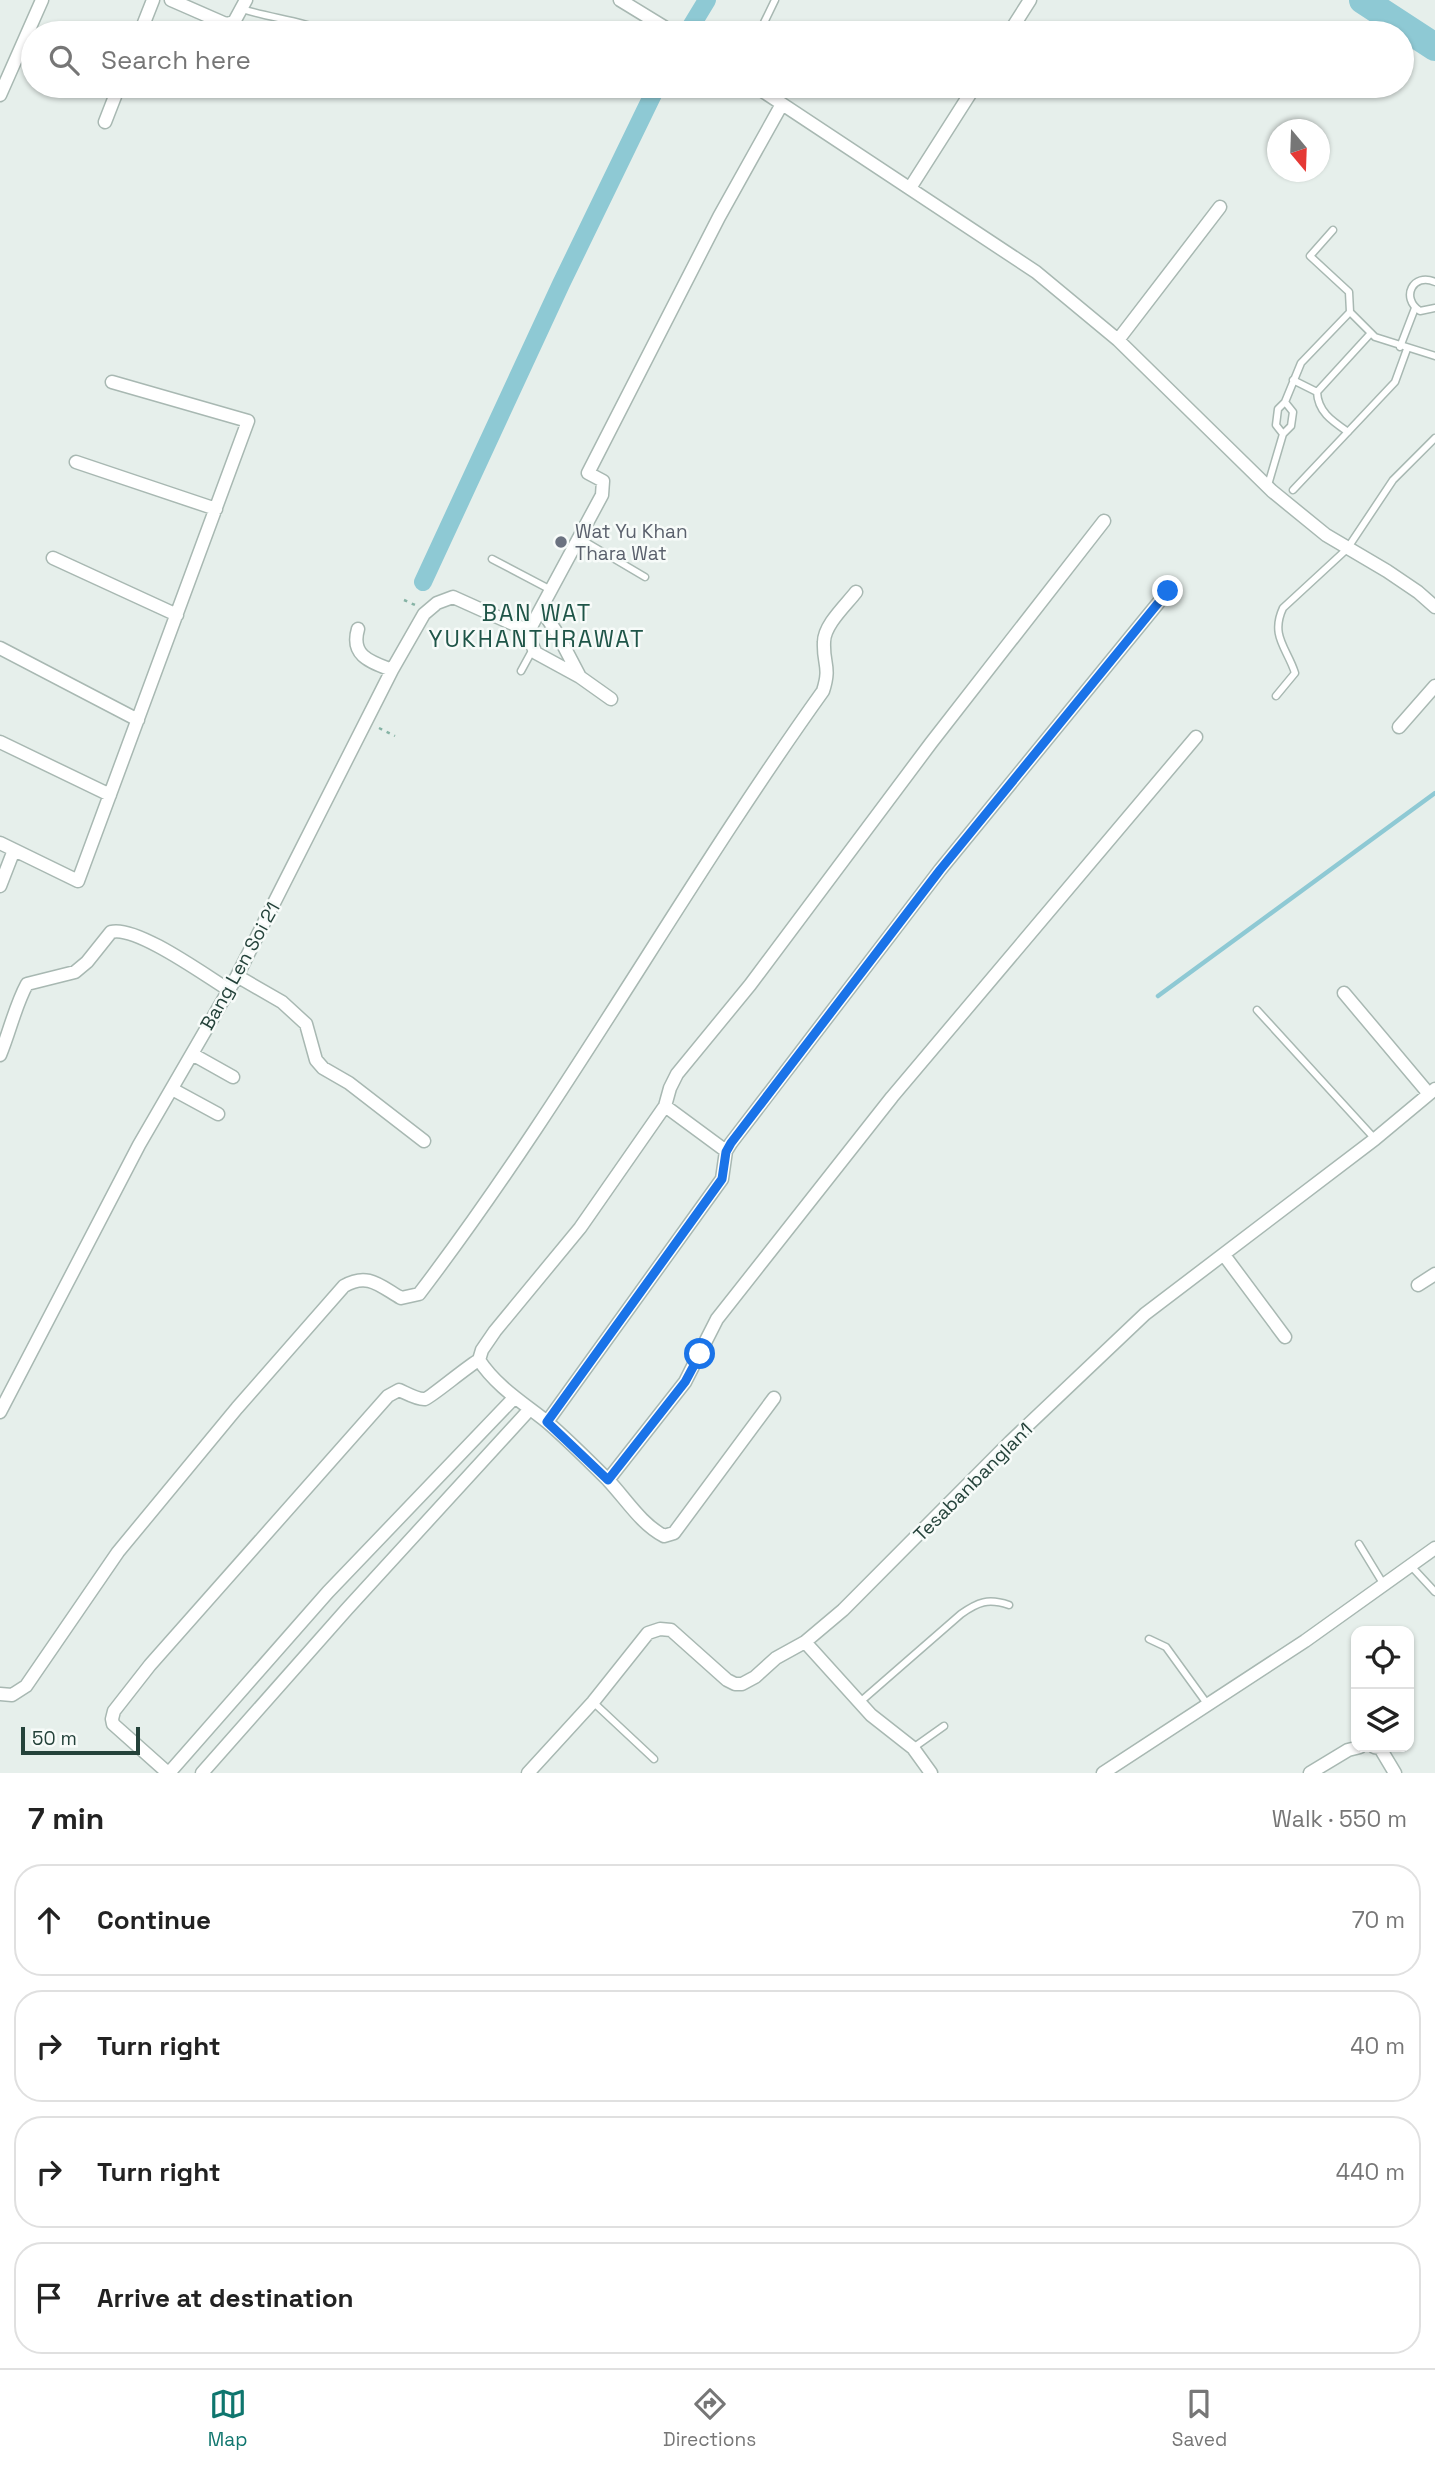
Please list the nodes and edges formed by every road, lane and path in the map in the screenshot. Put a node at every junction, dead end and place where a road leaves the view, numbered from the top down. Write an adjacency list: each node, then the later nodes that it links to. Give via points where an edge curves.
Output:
1 (42, 0): 8 (street)
2 (153, 0): 9 (street)
3 (171, 0): 10 (street)
4 (620, 0): 13 (street)
5 (775, 0): 14 (lane)
6 (1030, 0): 15 (street)
7 (244, 4): 11 (street); 12 (lane, via 261,15)
8 (33, 21)
9 (145, 21)
10 (219, 21)
11 (235, 21)
12 (296, 21)
13 (654, 21)
14 (765, 21)
15 (1017, 21)
16 (21, 48): 17 (street)
17 (0, 95)
18 (114, 98): 22 (street)
19 (773, 98): 21 (street)
20 (967, 98): 23 (street)
21 (782, 104): 23 (street); 46 (street, via 588,473 604,486)
22 (105, 122)
23 (910, 188): 31 (street, via 1036,272)
24 (1220, 207): 31 (street)
25 (1333, 230): 29 (lane, via 1310,256 1349,292)
26 (1435, 282): 27 (lane, via 1423,279 1414,284 1410,299)
27 (1415, 308): 28 (lane); 32 (lane)
28 (1435, 308)
29 (1350, 312): 30 (lane); 34 (lane, via 1301,363)
30 (1371, 333): 32 (lane); 36 (lane)
31 (1118, 340): 42 (street)
32 (1404, 348): 33 (lane); 38 (lane, via 1395,382)
33 (1435, 356)
34 (1293, 380): 36 (lane); 37 (lane)
35 (112, 382): 44 (street, via 248,421)
36 (1317, 392): 38 (lane, via 1326,417)
37 (1285, 402): 39 (lane, via 1278,409 1276,425); 39 (lane, via 1293,412 1291,426)
38 (1348, 432): 43 (lane)
39 (1283, 434): 42 (lane)
40 (1435, 438): 47 (lane, via 1392,480)
41 (76, 462): 44 (street)
42 (1267, 487): 47 (street)
43 (1293, 490)
44 (216, 509): 56 (street)
45 (1104, 521): 86 (street, via 677,1074)
46 (579, 538): 50 (lane); 51 (street)
47 (1347, 549): 54 (street, via 1387,571); 65 (lane, via 1283,608 1277,621 1278,636 1295,673)
48 (53, 558): 56 (street)
49 (492, 558): 51 (lane)
50 (645, 577)
51 (551, 590): 55 (street)
52 (1168, 591): 90 (street, via 940,870)
53 (856, 592): 115 (street, via 823,640 828,673 823,691 510,1169 419,1294 401,1298 367,1278 344,1286 118,1552 26,1686 12,1695)
54 (1435, 607)
55 (541, 609): 57 (street); 63 (street)
56 (177, 615): 67 (street)
57 (525, 628): 60 (street); 61 (street, Bang Len Soi 21, via 453,597 424,614)
58 (358, 629): 61 (street, via 359,652)
59 (0, 648): 67 (street)
60 (533, 649): 62 (lane); 63 (street)
61 (392, 670): 68 (street, Bang Len Soi 21)
62 (521, 671)
63 (580, 677): 66 (street)
64 (1435, 686): 69 (street)
65 (1276, 696)
66 (611, 699)
67 (138, 720): 73 (street)
68 (367, 722): 70 (path); 77 (street, Bang Len Soi 21)
69 (1399, 727)
70 (395, 736)
71 (1196, 737): 101 (street, via 884,1108 717,1319 685,1382)
72 (0, 742): 73 (street)
73 (110, 794): 75 (street, via 78,881)
74 (0, 843): 75 (street)
75 (14, 850): 76 (street)
76 (0, 886)
77 (237, 976): 78 (street, Bang Len Soi 21); 89 (street, via 282,1002 306,1024 316,1060 323,1068)
78 (229, 990): 81 (street, Bang Len Soi 21); 82 (street, via 136,935 111,932 75,972 27,984)
79 (1344, 993): 85 (street)
80 (1257, 1010): 88 (lane)
81 (192, 1054): 83 (street); 84 (street, Bang Len Soi 21)
82 (0, 1055)
83 (233, 1077)
84 (172, 1089): 87 (street); 99 (street, Bang Len Soi 21)
85 (1432, 1091): 88 (street, Tesabanbanglan1)
86 (665, 1106): 90 (street); 95 (street, via 580,1228 495,1331)
87 (218, 1114)
88 (1375, 1139): 91 (street, Tesabanbanglan1)
89 (424, 1141)
90 (726, 1152): 100 (street, via 722,1179)
91 (1224, 1255): 94 (street); 113 (street, Tesabanbanglan1, via 1145,1314 891,1564)
92 (1435, 1274): 93 (street)
93 (1418, 1285)
94 (1285, 1337)
95 (479, 1360): 96 (street); 125 (street, via 429,1398 399,1390 388,1396 114,1711 113,1724)
96 (514, 1398): 98 (street); 102 (street)
97 (774, 1398): 101 (street, via 674,1533 664,1536 653,1531)
98 (530, 1409): 100 (street); 103 (street)
99 (0, 1412)
100 (547, 1422): 101 (street)
101 (608, 1480)
102 (410, 1505): 103 (street); 108 (street)
103 (428, 1522): 111 (street)
104 (1359, 1544): 107 (lane)
105 (1435, 1548): 106 (street)
106 (1411, 1566): 107 (street); 109 (lane)
107 (1384, 1586): 119 (street)
108 (328, 1592): 111 (street); 114 (street)
109 (1435, 1592)
110 (1009, 1605): 118 (lane, via 996,1600 978,1602)
111 (347, 1609): 116 (street)
112 (1149, 1639): 119 (lane, via 1166,1647)
113 (805, 1642): 117 (street, Tesabanbanglan1, via 776,1658 755,1677 735,1684 671,1630 660,1629 648,1633); 118 (street)
114 (250, 1681): 116 (street); 125 (street)
115 (0, 1694)
116 (268, 1697): 126 (street)
117 (593, 1702): 124 (lane); 127 (street, Tesabanbanglan1)
118 (858, 1703): 121 (street)
119 (1208, 1705): 129 (street)
120 (944, 1726): 121 (lane)
121 (913, 1748): 128 (street)
122 (1351, 1749): 130 (street)
123 (1382, 1752): 131 (street)
124 (654, 1759)
125 (169, 1773)
126 (202, 1773)
127 (528, 1773)
128 (931, 1773)
129 (1103, 1773)
130 (1310, 1773)
131 (1395, 1773)

